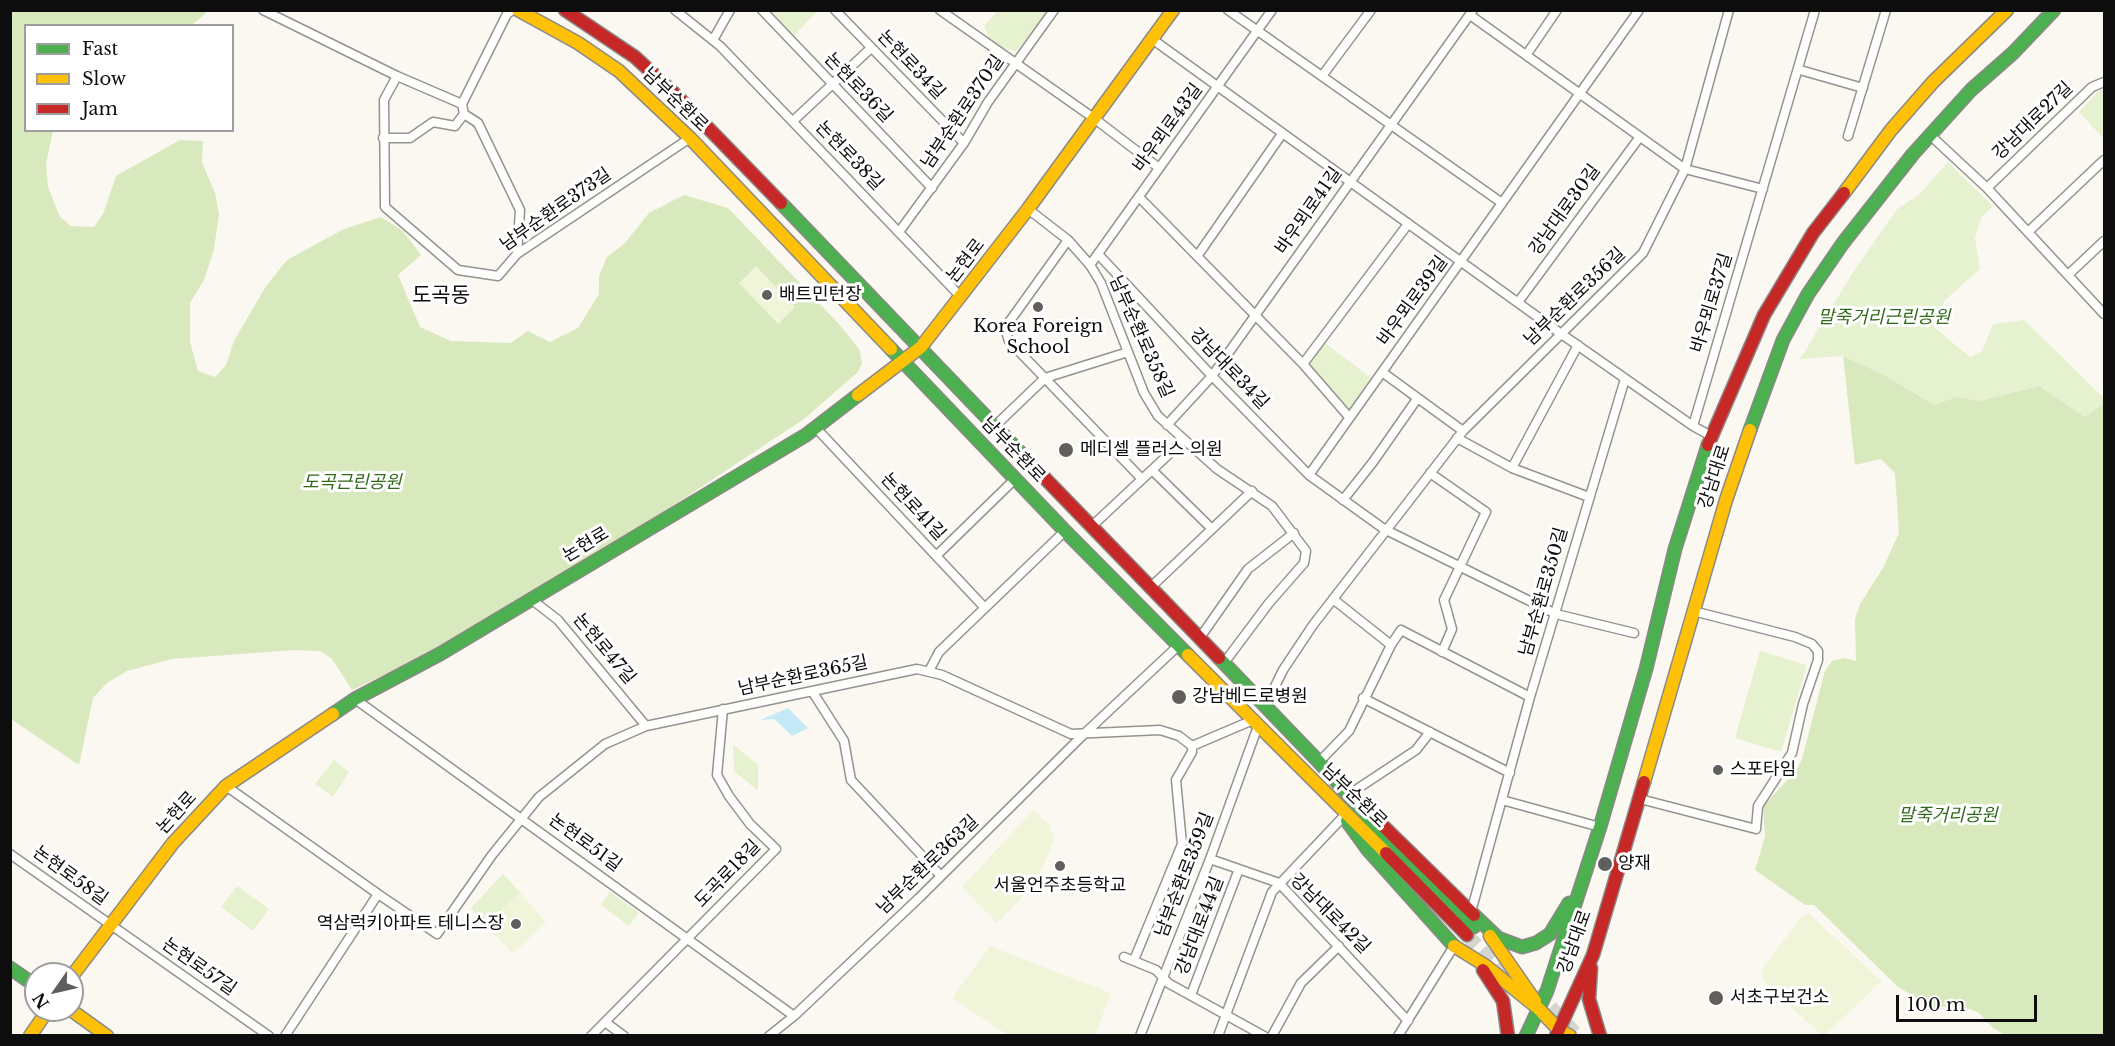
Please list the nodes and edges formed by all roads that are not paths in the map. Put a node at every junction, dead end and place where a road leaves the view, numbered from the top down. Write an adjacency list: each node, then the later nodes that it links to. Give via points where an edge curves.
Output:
1 (263, 10): 32 (street)
2 (513, 10): 39 (street, via 507,14)
3 (518, 10): 27 (main road, 남부순환로)
4 (565, 10): 23 (main road, 남부순환로)
5 (675, 10): 26 (street, 논현로38길)
6 (730, 10): 26 (street)
7 (762, 10): 35 (street, 논현로36길)
8 (835, 10): 28 (street, 논현로34길)
9 (939, 10): 30 (street)
10 (1054, 10): 30 (street, 남부순환로370길)
11 (1173, 10): 25 (main road, 논현로)
12 (1228, 10): 24 (street)
13 (1272, 10): 24 (street, 바우뫼로43길)
14 (1371, 10): 33 (street)
15 (1557, 10): 29 (street)
16 (1639, 10): 38 (street, 바우뫼로39길)
17 (1729, 10): 53 (street, 남부순환로356길)
18 (1815, 10): 31 (street, 바우뫼로37길)
19 (1886, 10): 37 (street)
20 (2007, 10): 93 (main road, 강남대로, via 1909,108 1812,233 1764,315)
21 (2054, 10): 45 (main road, 강남대로)
22 (1472, 13): 29 (street); 43 (street, 바우뫼로41길)
23 (588, 25): 27 (main road); 78 (main road, 남부순환로, via 635,57 678,97)
24 (1257, 30): 33 (street); 36 (street, 바우뫼로43길)
25 (1152, 39): 36 (street); 41 (main road, 논현로)
26 (713, 40): 42 (street, 논현로38길)
27 (578, 43): 48 (main road, 남부순환로, via 619,71)
28 (871, 48): 35 (street); 50 (street, 논현로34길)
29 (1527, 54): 38 (street)
30 (1015, 64): 41 (street); 50 (street, 남부순환로370길)
31 (1800, 70): 37 (street); 57 (street, 바우뫼로37길)
32 (397, 76): 39 (street); 47 (street, via 384,100)
33 (1322, 76): 43 (street)
34 (2104, 82): 56 (street, 강남대로27길, via 2092,87)
35 (831, 84): 42 (street); 55 (street, 논현로36길)
36 (1217, 87): 44 (street); 52 (street, 바우뫼로43길)
37 (1863, 88): 46 (street)
38 (1581, 94): 49 (street); 59 (street, 바우뫼로39길)
39 (462, 104): 40 (street)
40 (464, 114): 47 (street, via 455,126 433,122 410,138); 66 (street, via 478,123 520,210)
41 (1095, 119): 52 (street); 60 (main road, 논현로)
42 (793, 121): 62 (street, 논현로38길)
43 (1391, 125): 54 (street, 바우뫼로41길); 59 (street)
44 (1282, 134): 54 (street); 68 (street)
45 (1930, 135): 56 (street); 115 (main road, 강남대로, via 1843,243 1783,340 1726,500)
46 (1848, 136)
47 (383, 138): 66 (street, 남부순환로373길, via 385,207 458,270 498,276)
48 (690, 138): 66 (street, 남부순환로373길); 80 (main road, 남부순환로)
49 (1639, 138): 53 (street); 73 (street, 강남대로30길)
50 (964, 143): 55 (street, 남부순환로370길)
51 (2104, 160): 63 (street)
52 (1159, 168): 58 (street, 바우뫼로43길)
53 (1685, 169): 57 (street); 76 (street, 남부순환로356길, via 1643,254)
54 (1349, 183): 61 (street); 75 (street, 바우뫼로41길)
55 (932, 188): 62 (street, 남부순환로370길)
56 (1987, 188): 63 (street)
57 (1763, 189): 90 (street, 바우뫼로37길)
58 (1139, 197): 67 (street, 바우뫼로43길); 68 (street)
59 (1502, 203): 69 (street, 바우뫼로39길)
60 (1028, 209): 64 (street, 남부순환로358길); 72 (main road, 논현로)
61 (1408, 224): 69 (street); 81 (street)
62 (899, 232): 72 (street, 논현로38길)
63 (2028, 232): 71 (street)
64 (1068, 240): 70 (street, 남부순환로358길); 84 (street, via 1007,325 1009,341)
65 (2104, 241): 71 (street)
66 (517, 254)
67 (1098, 254): 70 (street, 바우뫼로43길); 83 (street, 강남대로34길)
68 (1198, 255): 75 (street)
69 (1462, 262): 73 (street); 82 (street, 바우뫼로39길)
70 (1090, 265): 79 (street, 남부순환로358길)
71 (2068, 275): 74 (street)
72 (960, 297): 78 (main road, 논현로)
73 (1519, 301): 76 (street)
74 (2104, 314)
75 (1255, 317): 81 (street); 83 (street, 바우뫼로41길)
76 (1560, 333): 77 (street); 92 (street, 남부순환로356길)
77 (1578, 345): 85 (street); 95 (street)
78 (921, 347): 80 (main road, 논현로); 88 (main road, 남부순환로)
79 (1128, 352): 84 (street); 89 (street, 남부순환로358길, via 1144,393)
80 (902, 362): 91 (main road, 논현로); 99 (main road, 남부순환로)
81 (1303, 364): 87 (street)
82 (1382, 372): 86 (street); 87 (street, 바우뫼로39길)
83 (1212, 376): 89 (street, 바우뫼로41길); 98 (street, 강남대로34길)
84 (1045, 378): 88 (street); 100 (street)
85 (1625, 379): 90 (street); 102 (street, 남부순환로350길)
86 (1417, 399): 92 (street); 103 (street)
87 (1349, 417): 98 (street, 바우뫼로39길)
88 (996, 425): 104 (main road, 남부순환로)
89 (1167, 425): 94 (street, 남부순환로358길)
90 (1693, 426): 93 (street)
91 (816, 428): 109 (street, 논현로41길); 112 (main road, 논현로)
92 (1460, 434): 95 (street); 97 (street, 남부순환로356길)
93 (1711, 436): 144 (main road, 강남대로, via 1675,549 1646,669)
94 (1184, 440): 96 (street); 101 (street, 남부순환로358길, via 1217,470)
95 (1512, 468): 102 (street)
96 (1152, 470): 100 (street); 105 (street)
97 (1430, 473): 106 (street, 남부순환로356길); 110 (street, via 1486,512)
98 (1309, 475): 103 (street, 강남대로34길)
99 (1016, 478): 107 (main road, 남부순환로); 109 (street)
100 (1142, 479): 104 (street)
101 (1252, 491): 105 (street); 108 (street, 남부순환로358길, via 1272,506)
102 (1589, 497): 116 (street, 남부순환로350길)
103 (1343, 500): 106 (street, 강남대로34길)
104 (1092, 526): 111 (main road, 남부순환로)
105 (1212, 529): 111 (street)
106 (1384, 530): 110 (street, 강남대로34길); 113 (street, 남부순환로356길)
107 (1065, 531): 114 (street); 119 (main road, 남부순환로)
108 (1294, 533): 118 (street, via 1248,569); 122 (street, 남부순환로358길, via 1306,551 1304,563)
109 (936, 556): 114 (street, 논현로41길)
110 (1459, 567): 116 (street, 강남대로34길); 121 (street, via 1444,600 1452,629)
111 (1151, 587): 118 (main road, 남부순환로)
112 (531, 599): 127 (main road, 논현로, via 441,654); 131 (street, 논현로47길, via 558,620)
113 (1333, 599): 120 (street); 128 (street, 남부순환로356길, via 1282,670)
114 (985, 608): 123 (street, via 939,652)
115 (1693, 611): 139 (main road, 강남대로); 139 (street, via 1795,637 1818,651 1792,753 1758,806 1756,829)
116 (1556, 614): 117 (street, 강남대로34길); 125 (street, 남부순환로350길)
117 (1634, 633)
118 (1199, 639): 122 (main road, 남부순환로)
119 (1179, 645): 130 (main road, 남부순환로); 133 (street, 남부순환로363길)
120 (1391, 645): 121 (street, via 1401,630); 126 (street)
121 (1442, 652): 125 (street)
122 (1224, 663): 128 (main road, 남부순환로)
123 (929, 671): 124 (street, 남부순환로365길, via 916,669); 133 (street, via 1071,734)
124 (812, 691): 129 (street, 남부순환로365길); 149 (street, via 844,741 851,780)
125 (1530, 697): 136 (street, 남부순환로350길)
126 (1363, 698): 132 (street); 135 (street, via 1349,731)
127 (355, 699): 137 (main road, 논현로); 143 (street, 논현로51길)
128 (1265, 706): 135 (main road, 남부순환로)
129 (723, 709): 131 (street, 남부순환로365길); 154 (street, 도곡로18길, via 717,775 750,824 776,849)
130 (1255, 723): 134 (street); 141 (main road, 남부순환로); 146 (street, 남부순환로359길)
131 (646, 726): 143 (street, 남부순환로365길, via 605,744 539,797)
132 (1430, 732): 136 (street); 138 (street, 남부순환로, via 1416,750)
133 (1083, 735): 134 (street, via 1160,730 1179,736); 149 (street, 남부순환로363길)
134 (1192, 746): 159 (street, via 1176,780 1182,844)
135 (1319, 762): 138 (main road, 남부순환로)
136 (1510, 772): 140 (street, 남부순환로350길)
137 (226, 786): 151 (street); 153 (main road, 논현로, via 173,843)
138 (1348, 795): 152 (main road, 남부순환로)
139 (1640, 799): 157 (main road, 강남대로)
140 (1502, 800): 144 (street); 152 (street, 남부순환로350길)
141 (1332, 801): 142 (main road); 152 (main road, 남부순환로)
142 (1344, 816): 150 (street); 156 (main road, via 1368,850)
143 (520, 818): 151 (street, 남부순환로365길, via 437,934); 154 (street, 논현로51길)
144 (1600, 827): 148 (main road, 강남대로)
145 (10, 854): 153 (street, 논현로58길)
146 (1210, 859): 147 (street, 강남대로42길); 163 (street, 남부순환로359길)
147 (1239, 869): 150 (street, 강남대로42길); 164 (street, 강남대로44길)
148 (1586, 873): 152 (main road, via 1554,929 1530,945 1508,944); 165 (main road, 강남대로)
149 (941, 876): 167 (street, 남부순환로363길)
150 (1279, 883): 155 (street, 강남대로42길); 166 (street, via 1272,892)
151 (378, 894): 176 (street)
152 (1471, 922): 156 (main road, via 1479,927 1476,937 1467,943 1456,941); 165 (main road)
153 (110, 926): 160 (main road, 논현로); 175 (street, 논현로57길)
154 (688, 939): 167 (street, 논현로51길); 171 (street, 도곡로18길)
155 (1339, 946): 169 (street, 강남대로42길); 183 (street, via 1301,983)
156 (1454, 946): 165 (main road); 169 (street); 185 (main road, via 1484,970 1495,986 1506,1009)
157 (1593, 956): 172 (main road, 강남대로); 187 (main road, via 1589,999)
158 (1124, 957): 159 (street, 강남대로44길)
159 (1134, 960): 163 (street, 강남대로44길, via 1156,970)
160 (83, 962)
161 (10, 968): 162 (main road)
162 (24, 978)
163 (1162, 978): 164 (street, 강남대로44길); 180 (street, 남부순환로359길)
164 (1191, 995): 166 (street, 강남대로44길)
165 (1539, 1009): 172 (main road); 186 (main road, 강남대로)
166 (1226, 1014): 181 (street); 182 (street, 강남대로44길)
167 (794, 1016): 179 (street, 남부순환로363길)
168 (84, 1019): 174 (main road)
169 (1408, 1021): 184 (street)
170 (39, 1022): 173 (main road)
171 (605, 1022): 177 (street, 도곡로18길); 178 (street)
172 (1562, 1034)
173 (30, 1035)
174 (107, 1035)
175 (269, 1035)
176 (285, 1035)
177 (591, 1035)
178 (624, 1035)
179 (769, 1035)
180 (1140, 1035)
181 (1218, 1035)
182 (1264, 1035)
183 (1272, 1035)
184 (1398, 1035)
185 (1508, 1035)
186 (1526, 1035)
187 (1600, 1035)

